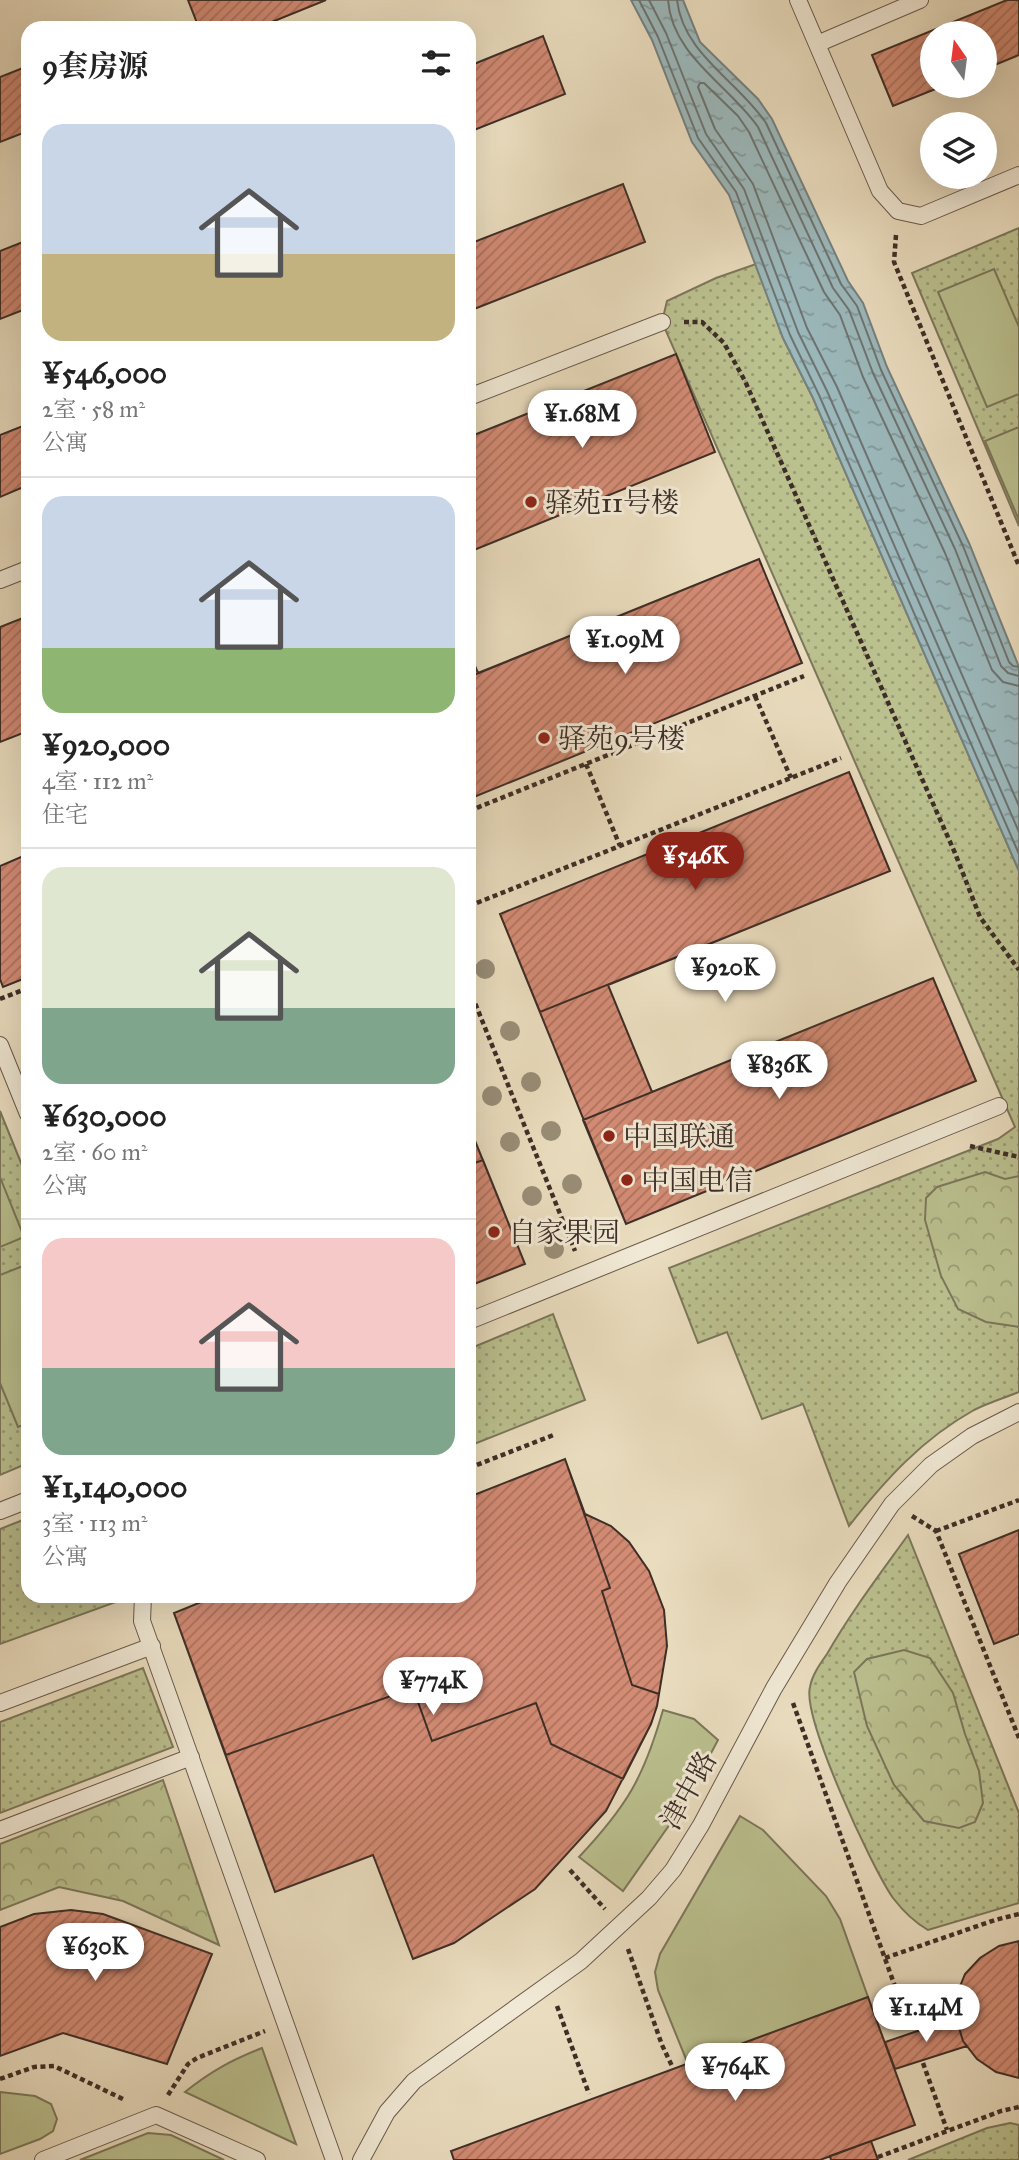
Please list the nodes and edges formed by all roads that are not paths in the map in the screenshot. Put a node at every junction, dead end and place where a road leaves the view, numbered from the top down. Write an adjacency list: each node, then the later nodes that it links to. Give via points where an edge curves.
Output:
1 (798, 0): 3 (lane)
2 (920, 0): 3 (lane)
3 (817, 44): 4 (lane, via 880,191 898,211 921,216)
4 (1019, 175)
5 (662, 322): 6 (lane)
6 (476, 394)
7 (21, 572): 8 (lane)
8 (0, 580)
9 (0, 1045): 10 (lane)
10 (21, 1097)
11 (999, 1106): 12 (lane)
12 (476, 1318)
13 (1019, 1412): 24 (lane, 津中路, via 972,1436 931,1465 892,1504 838,1582 673,1870 581,1961 414,2081 387,2112)
14 (21, 1503): 15 (lane)
15 (0, 1511)
16 (143, 1603): 17 (lane, via 142,1621)
17 (152, 1646): 18 (lane); 19 (lane)
18 (0, 1703)
19 (191, 1757): 20 (lane); 23 (lane)
20 (0, 1830)
21 (43, 2160): 22 (lane, via 156,2115)
22 (257, 2160)
23 (334, 2160)
24 (361, 2160)

